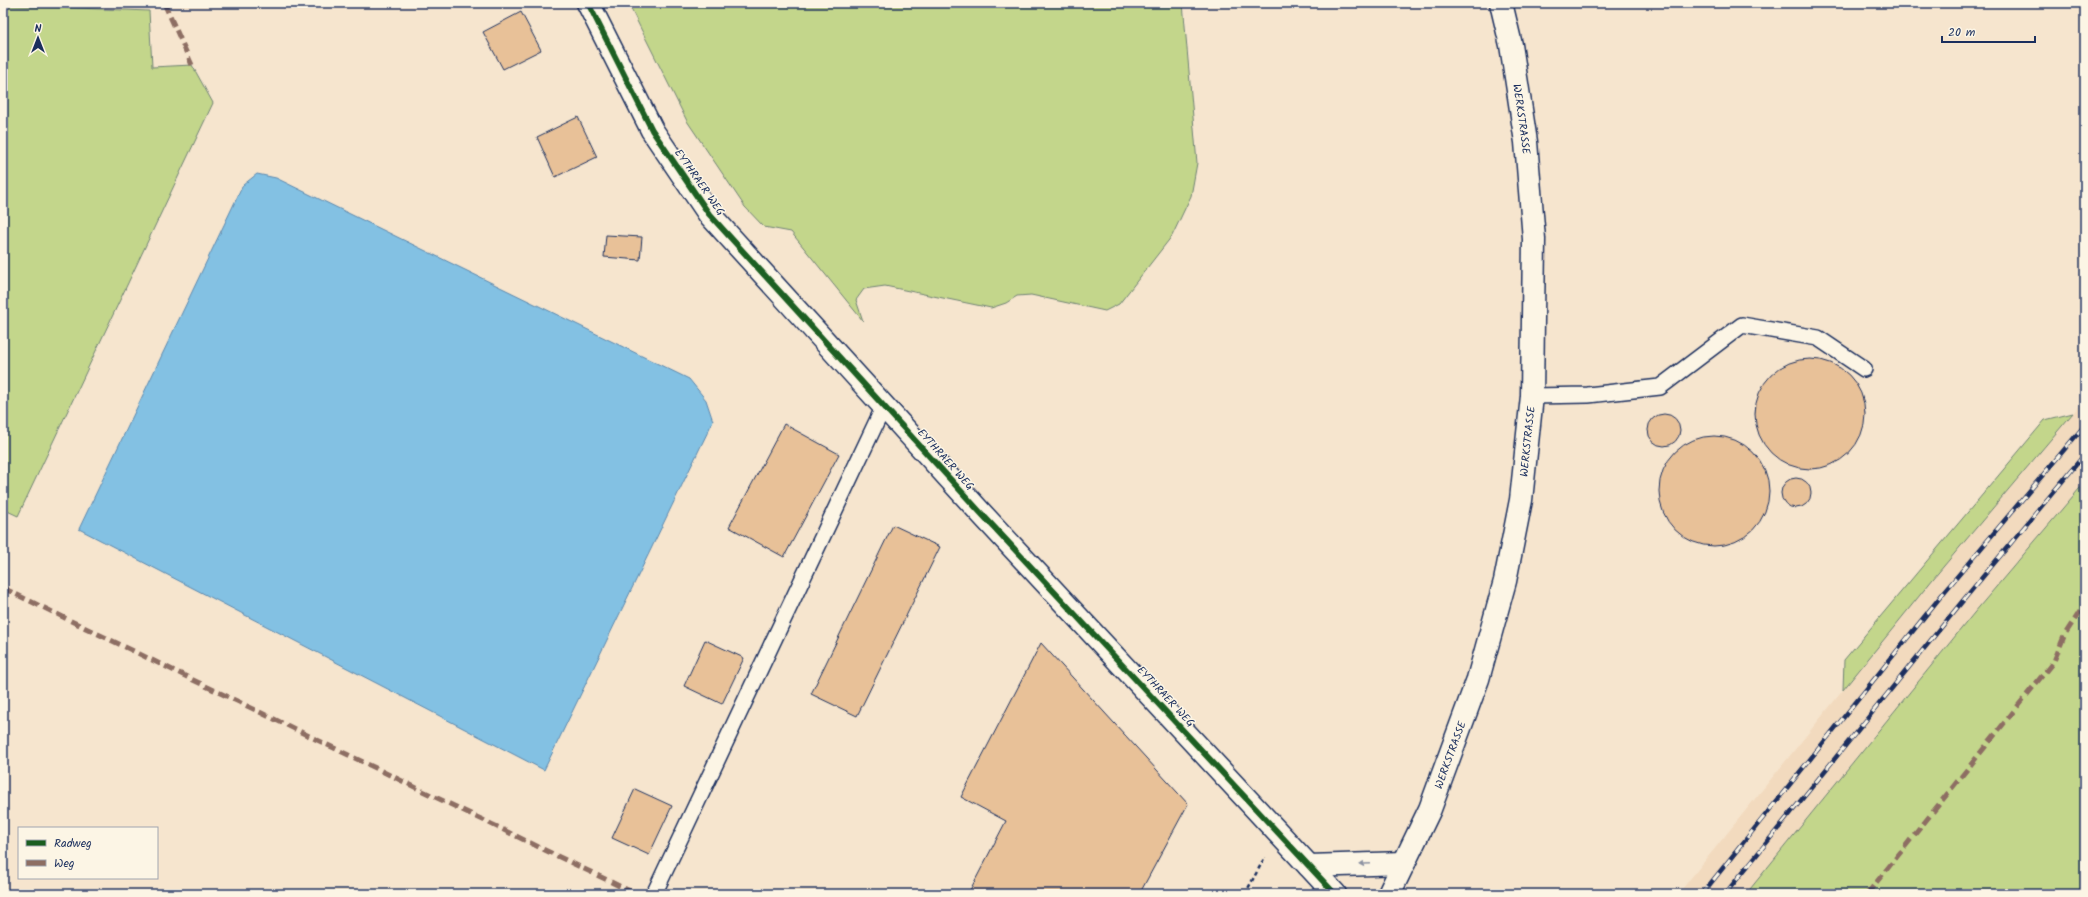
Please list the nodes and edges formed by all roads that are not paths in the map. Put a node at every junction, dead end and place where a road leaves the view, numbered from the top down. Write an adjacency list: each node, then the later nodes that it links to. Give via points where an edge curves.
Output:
1 (588, 3): 5 (street, EYTHRAER WEG, via 652,130 709,214)
2 (1501, 3): 4 (street, WERKSTRASSE, via 1511,45 1526,142 1534,239)
3 (1864, 369): 4 (lane, via 1818,338 1742,325 1660,387 1588,395)
4 (1532, 396): 6 (street, WERKSTRASSE, via 1521,500 1495,619 1478,679 1433,802)
5 (884, 406): 7 (street, EYTHRAER WEG); 8 (lane)
6 (1404, 863): 7 (street, one-way to 7); 10 (street, WERKSTRASSE)
7 (1309, 866): 9 (street, EYTHRAER WEG)
8 (654, 894)
9 (1335, 894)
10 (1389, 894)

